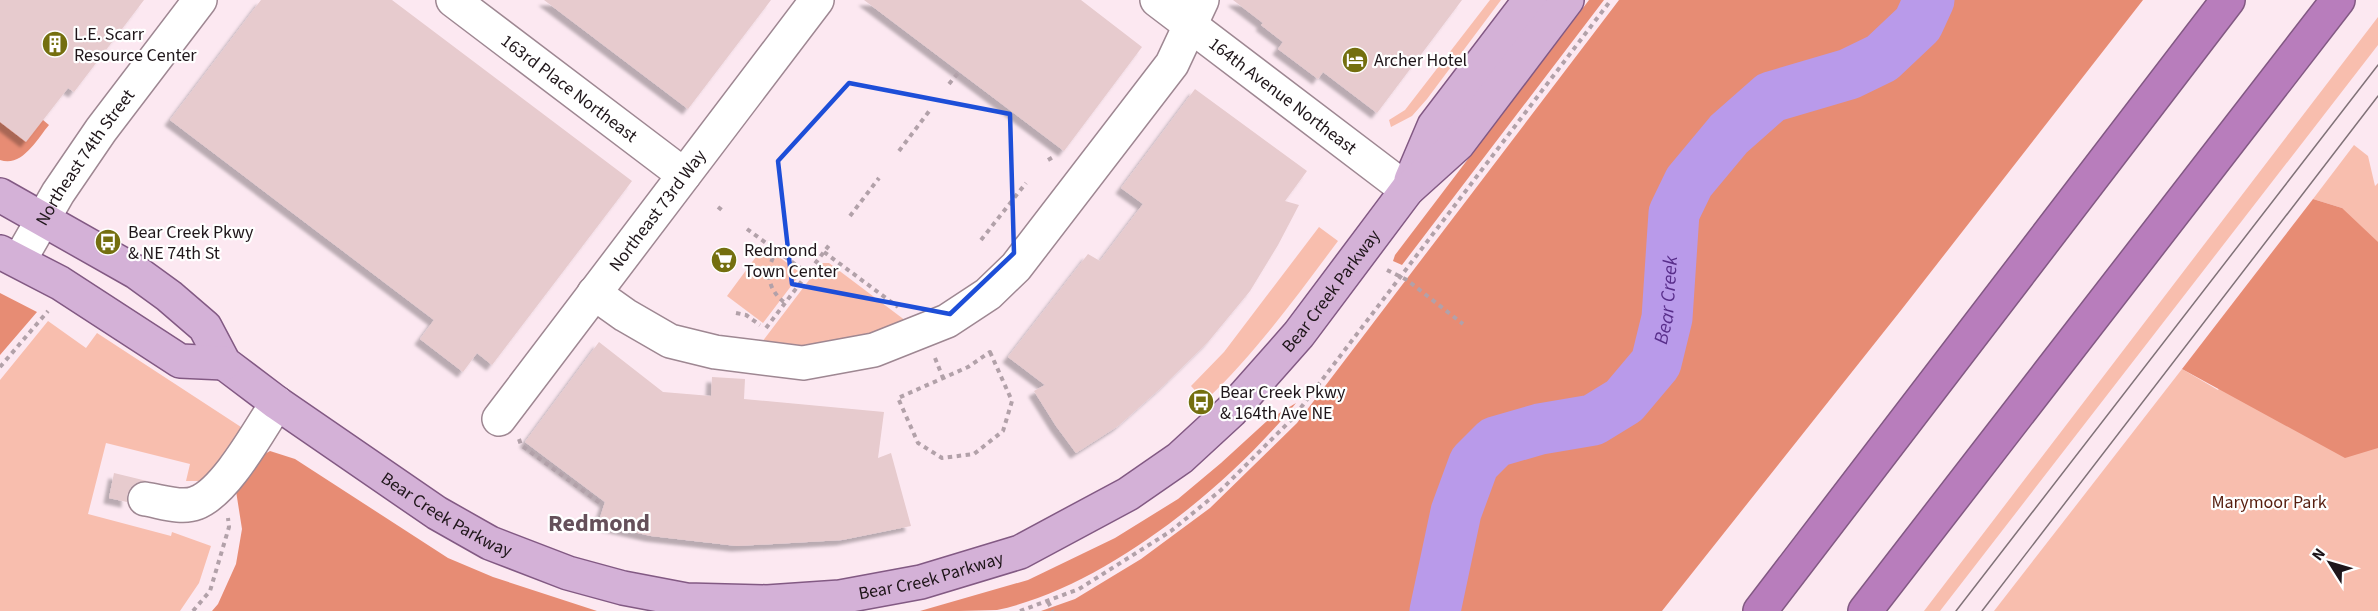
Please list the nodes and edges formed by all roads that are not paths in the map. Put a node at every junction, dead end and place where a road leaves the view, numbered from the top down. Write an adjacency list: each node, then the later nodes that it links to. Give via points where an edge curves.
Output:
1 (200, 0): 13 (street, Northeast 74th Street, via 101,130)
2 (453, 0): 10 (street, 163rd Place Northeast)
3 (817, 0): 10 (street, Northeast 73rd Way)
4 (1157, 0): 9 (street, 164th Avenue Northeast)
5 (1530, 0): 11 (main road, Bear Creek Parkway, via 1434,126)
6 (1567, 0): 11 (main road, Bear Creek Parkway, via 1458,144)
7 (2228, 0): 20 (highway)
8 (2338, 0): 22 (highway)
9 (1195, 12): 11 (street, 164th Avenue Northeast); 15 (street, via 1172,64 1016,267 988,294 947,321 874,350 803,363 715,352 670,341)
10 (684, 175): 15 (street, Northeast 73rd Way)
11 (1407, 190): 17 (main road, Bear Creek Parkway, via 1299,334 1231,411 1180,458 1128,494 1020,552 910,584 840,597 767,602 686,600 568,573 490,543 437,513)
12 (0, 195): 13 (main road, Bear Creek Parkway)
13 (44, 219): 14 (street, Northeast 74th Street); 16 (main road, Bear Creek Parkway, via 136,272 169,296 205,327)
14 (9, 257): 16 (main road, via 60,283 180,361)
15 (594, 293): 18 (street, Northeast 73rd Way)
16 (224, 363): 17 (main road, Bear Creek Parkway)
17 (277, 403): 19 (street, via 223,483 197,503)
18 (510, 424)
19 (145, 499)
20 (1769, 599): 21 (highway)
21 (1755, 611)
22 (1865, 611)

